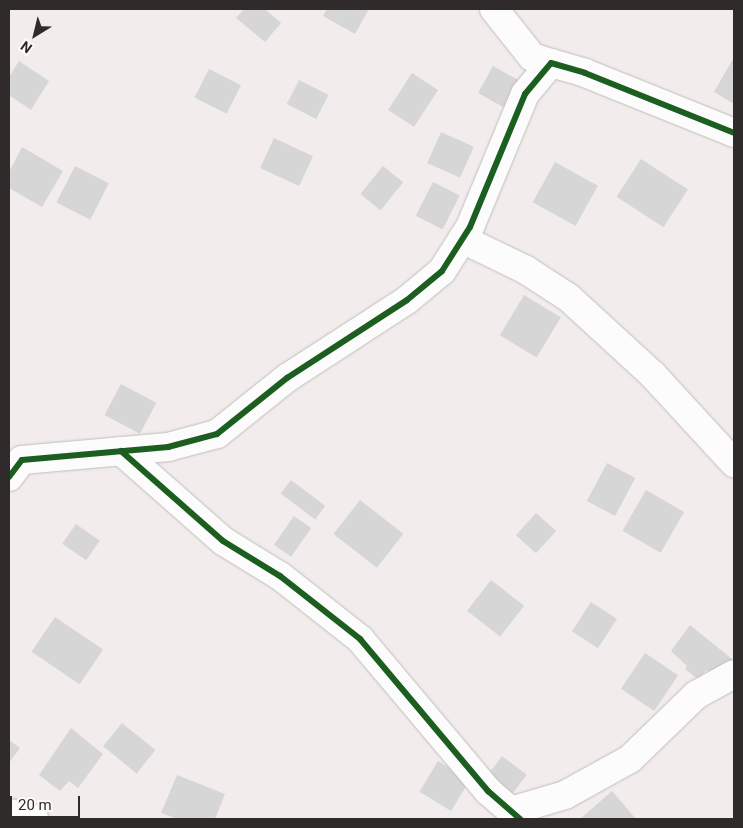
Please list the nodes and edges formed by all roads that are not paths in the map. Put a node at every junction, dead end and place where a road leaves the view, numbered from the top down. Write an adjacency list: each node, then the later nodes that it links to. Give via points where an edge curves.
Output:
1 (494, 9): 2 (street, via 532,57)
2 (551, 63): 3 (street); 4 (street, via 525,94)
3 (734, 133)
4 (462, 239): 5 (street, via 442,271 407,300 287,378 217,434 168,447); 6 (street, via 526,270 568,298 653,375)
5 (120, 451): 7 (street, via 22,460); 10 (street, via 223,541 280,576 360,639 488,791)
6 (734, 463)
7 (9, 477)
8 (734, 674): 10 (street, via 696,695 630,759 565,795)
9 (9, 813): 11 (street)
10 (515, 815)
11 (34, 819)

